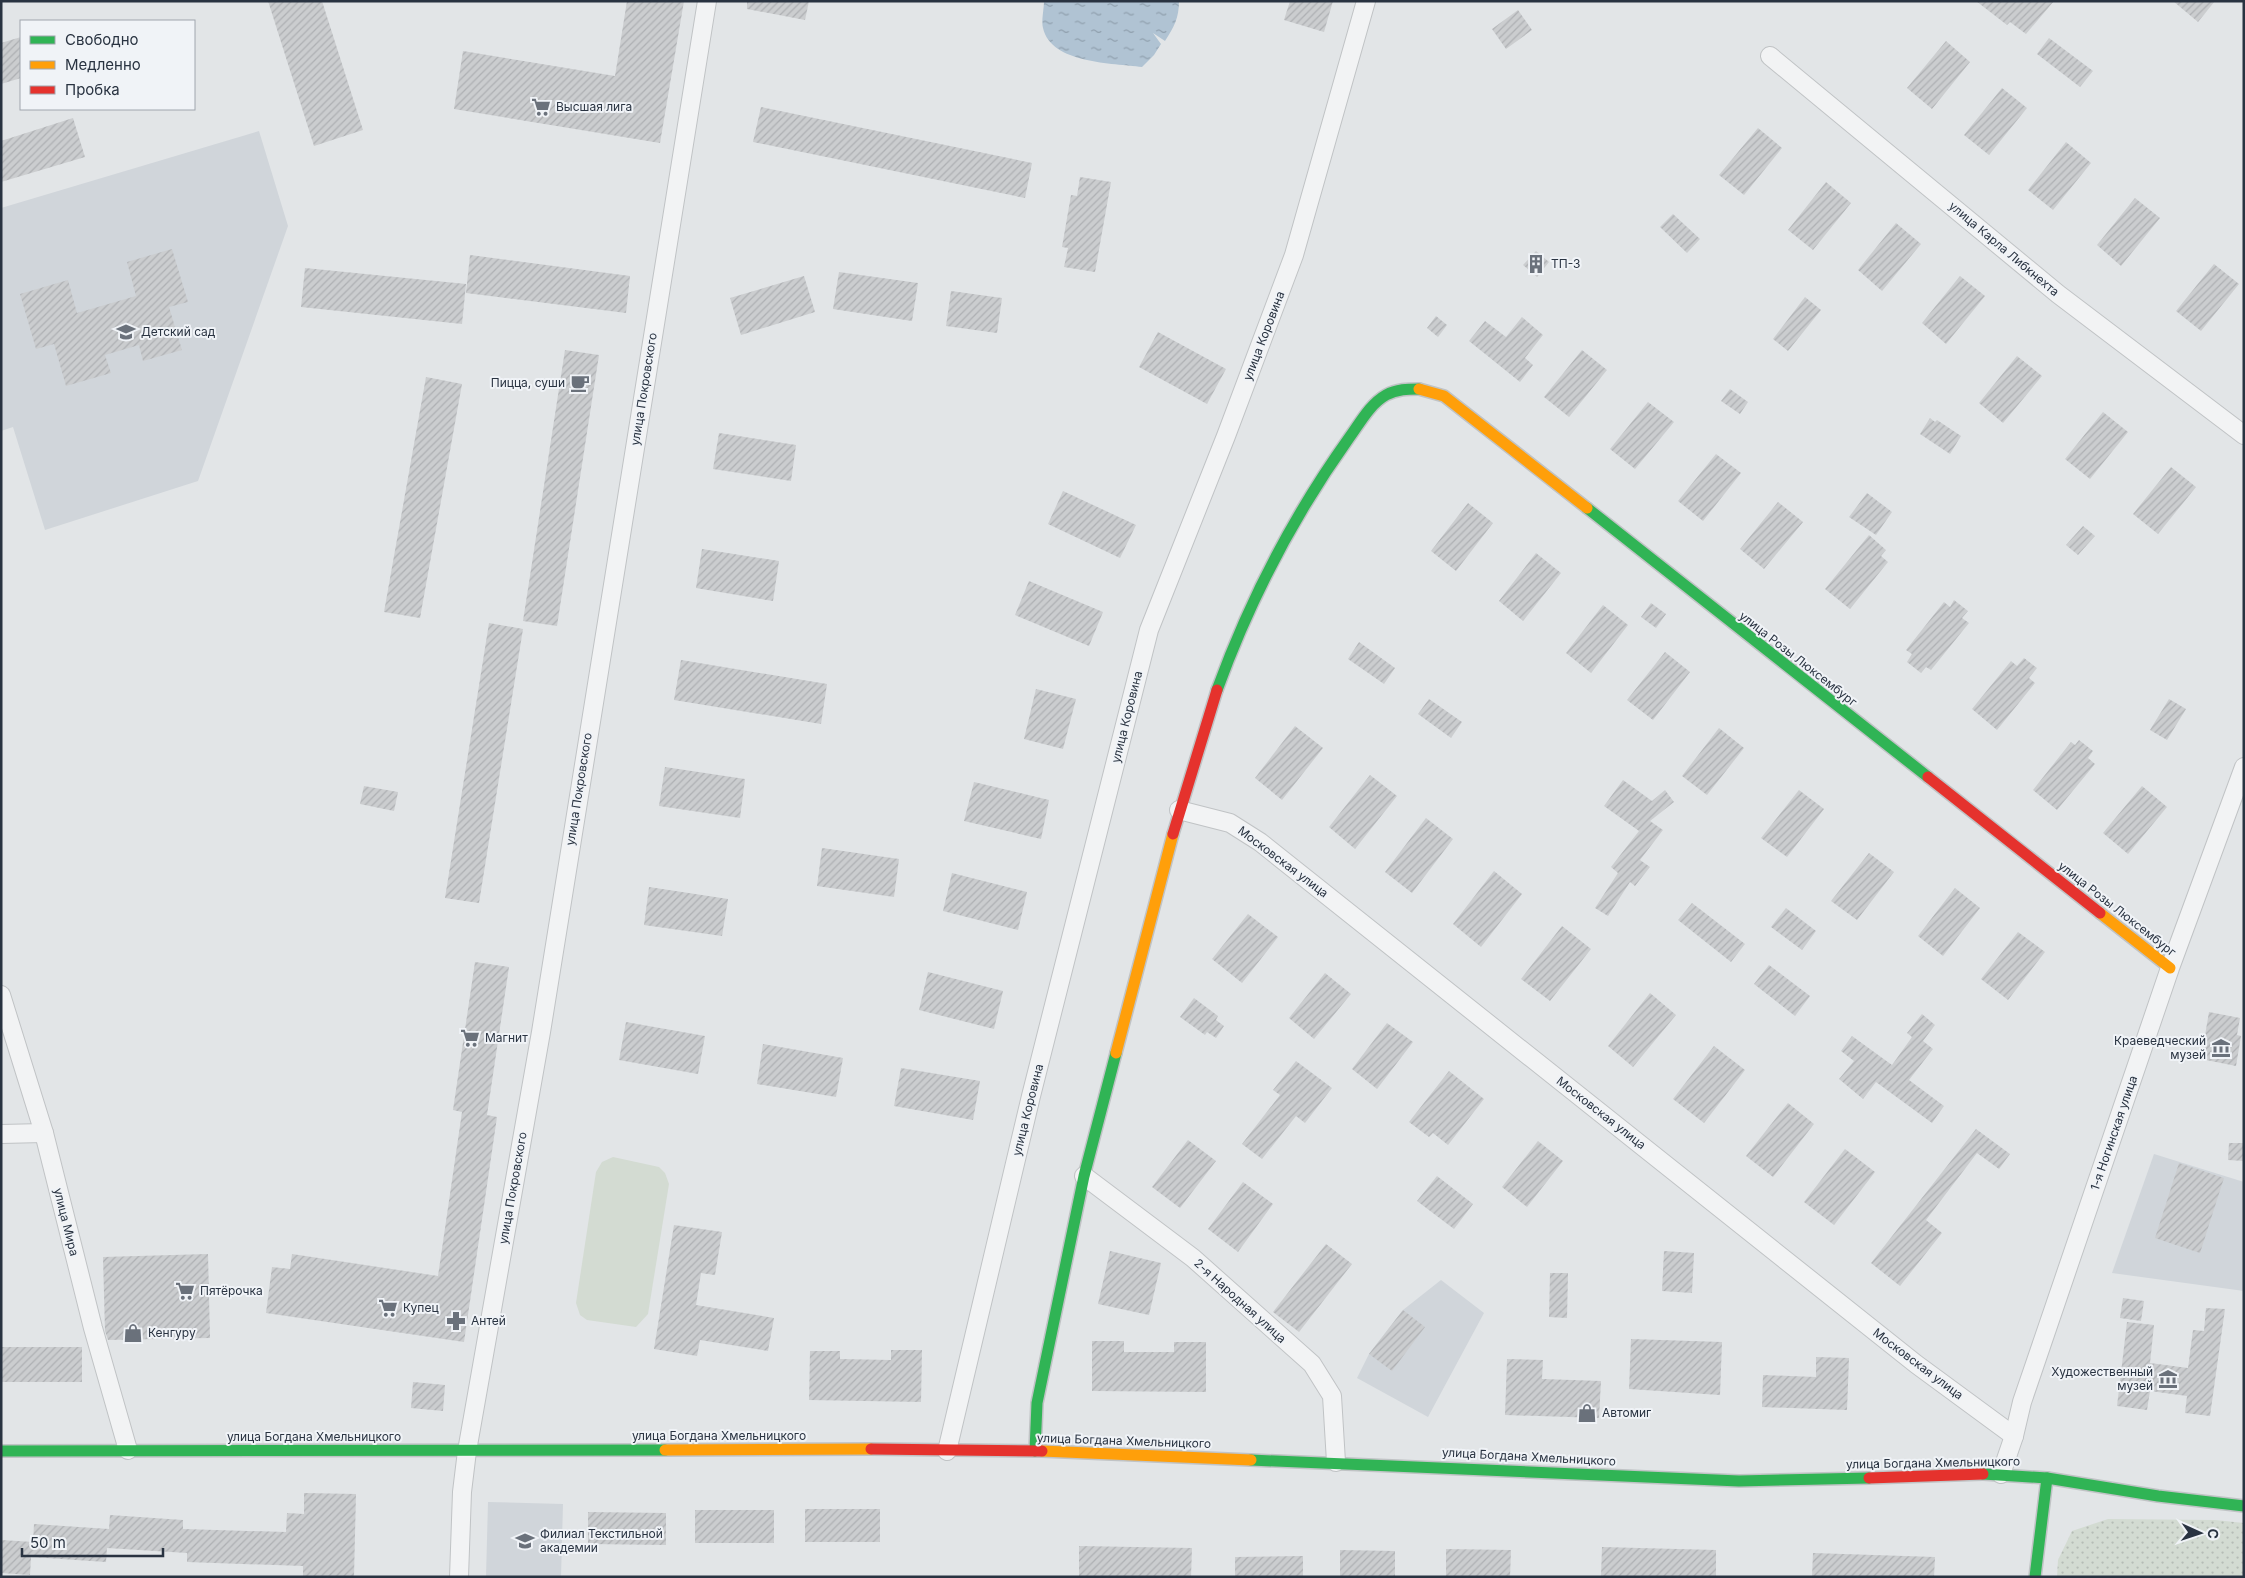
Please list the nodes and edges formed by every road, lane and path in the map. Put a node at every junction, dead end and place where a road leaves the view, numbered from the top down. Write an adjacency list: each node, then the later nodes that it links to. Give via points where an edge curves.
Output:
1 (707, 1): 16 (street, улица Покровского, via 540,1032)
2 (1366, 1): 14 (street, улица Коровина, via 1294,255 1149,630 1029,1106)
3 (1770, 56): 4 (street, улица Карла Либкнехта, via 2058,294)
4 (2244, 436)
5 (2244, 767): 7 (street, 1-я Ногинская улица)
6 (1178, 810): 7 (street, улица Розы Люксембург, via 1229,658 1297,519 1371,407 1386,395 1402,389 1422,389 1444,396 1459,407); 11 (street); 12 (street, Московская улица, via 1230,823 1260,842 1916,1364)
7 (2170, 968): 12 (street, 1-я Ногинская улица, via 2022,1402)
8 (1, 995): 10 (street, улица Мира)
9 (1, 1134): 10 (street)
10 (44, 1134): 13 (street, улица Мира)
11 (1084, 1176): 17 (street, via 1038,1403); 18 (street, 2-я Народная улица, via 1193,1258 1312,1364 1332,1396)
12 (2014, 1436): 19 (street, 1-я Ногинская улица)
13 (128, 1450): 15 (street, улица Богдана Хмельницкого); 16 (street, улица Богдана Хмельницкого)
14 (947, 1450): 16 (street, улица Богдана Хмельницкого); 17 (street, улица Богдана Хмельницкого)
15 (1, 1451)
16 (467, 1451): 22 (street, улица Покровского)
17 (1035, 1451): 18 (street, улица Богдана Хмельницкого)
18 (1336, 1462): 19 (street, улица Богдана Хмельницкого, via 1739,1481)
19 (2001, 1474): 20 (street, улица Богдана Хмельницкого)
20 (2047, 1478): 21 (street, улица Богдана Хмельницкого); 23 (street)
21 (2244, 1506)
22 (459, 1577)
23 (2035, 1577)

